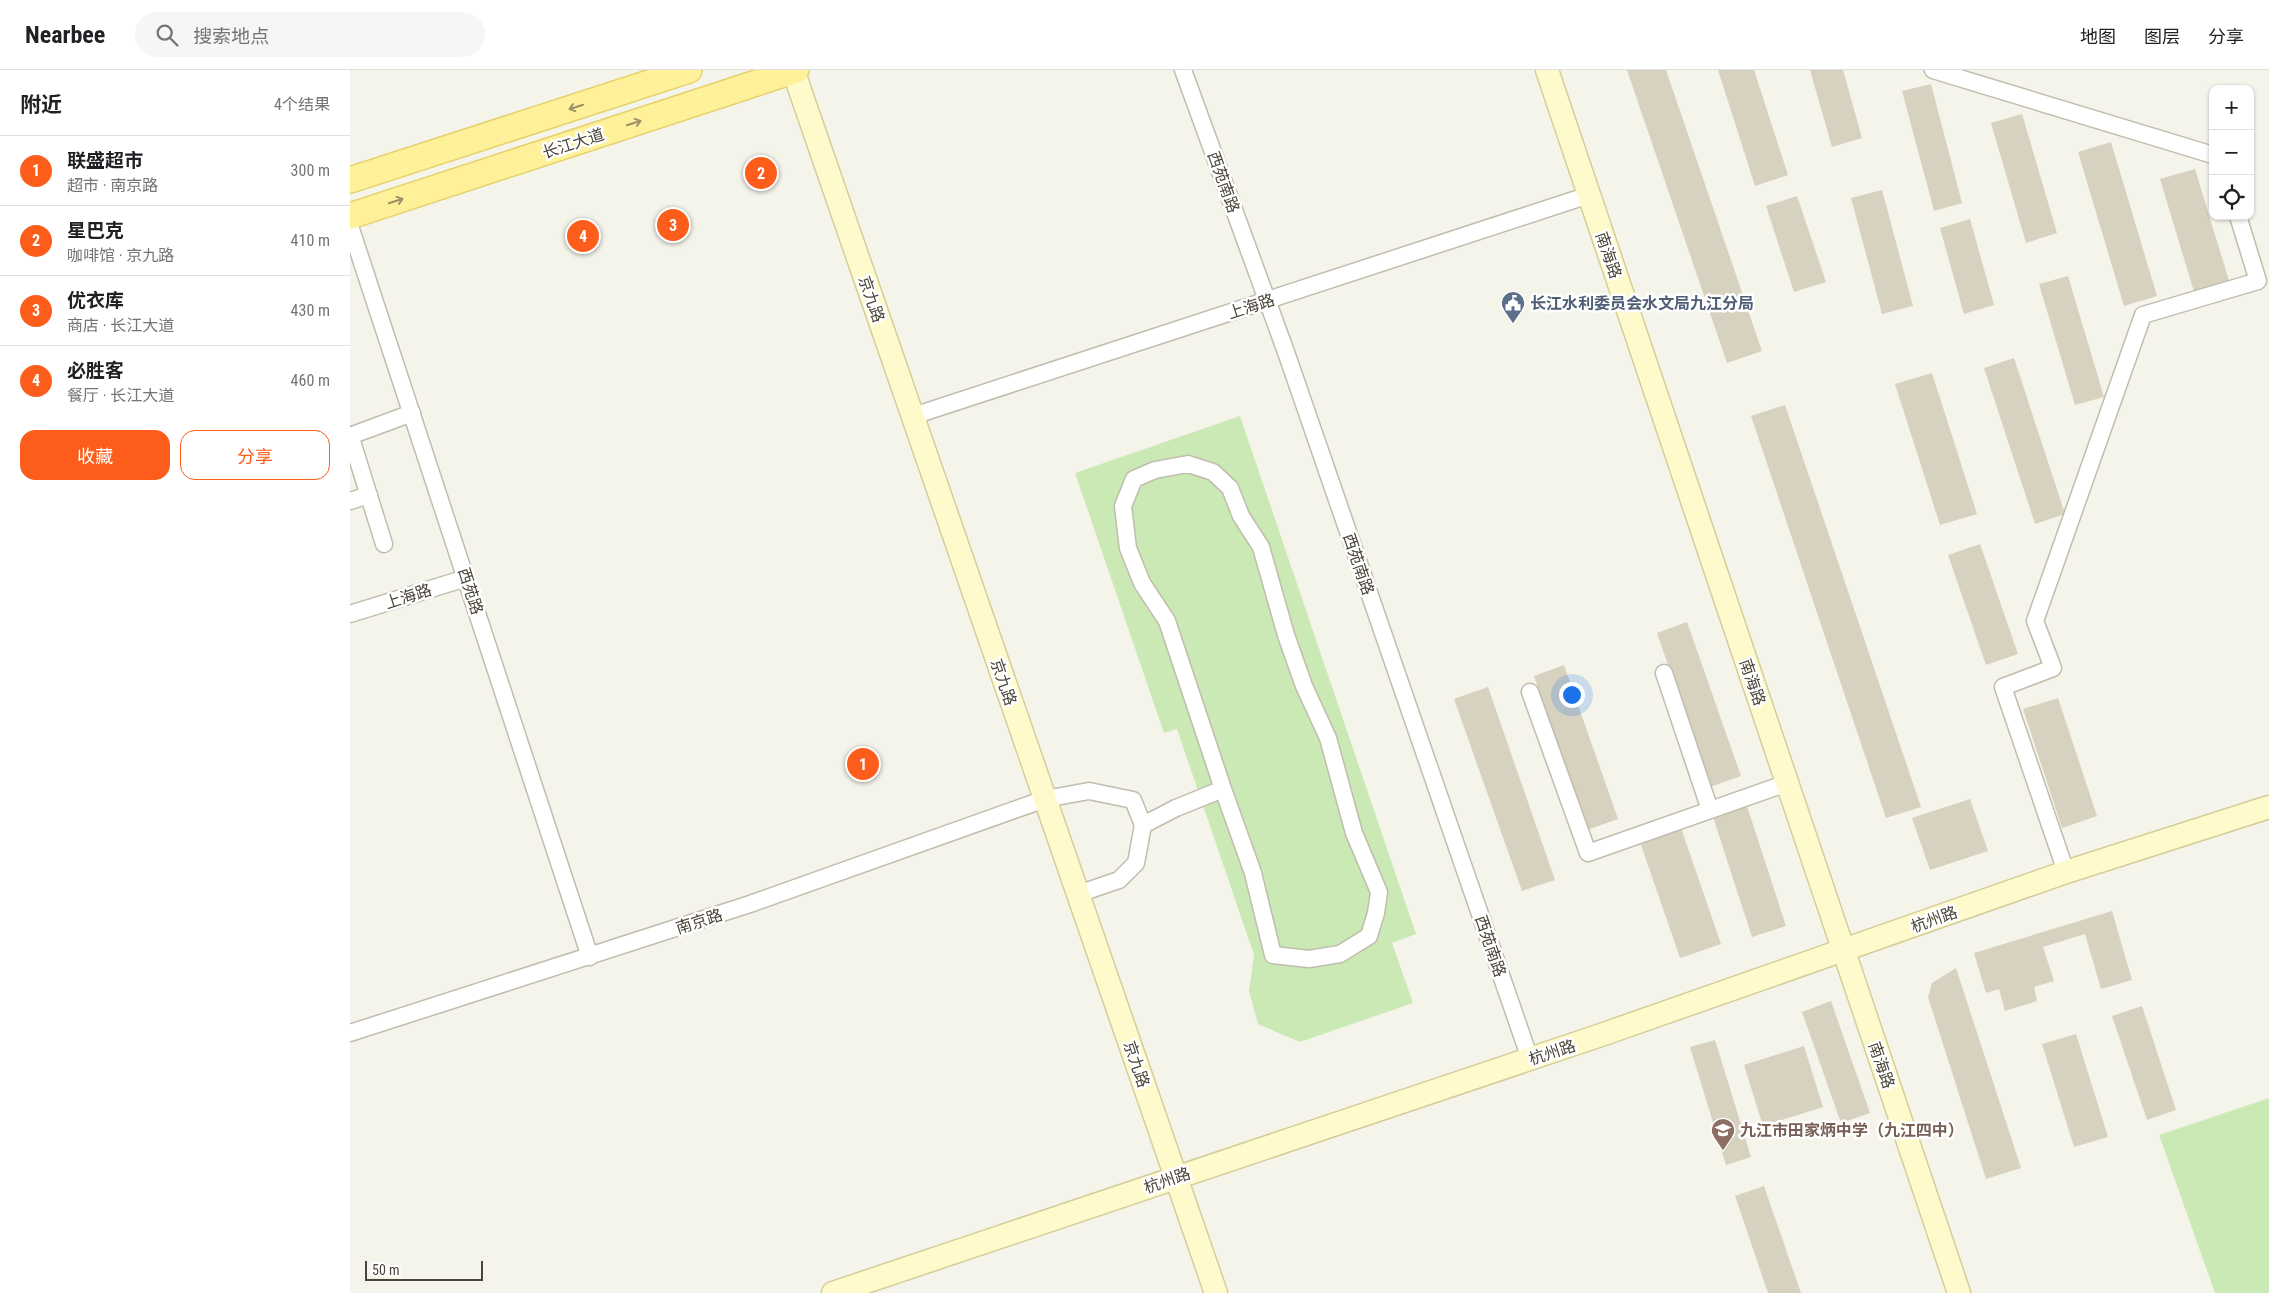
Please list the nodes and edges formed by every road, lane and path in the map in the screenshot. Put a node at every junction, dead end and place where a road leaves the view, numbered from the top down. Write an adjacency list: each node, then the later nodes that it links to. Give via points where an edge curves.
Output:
1 (689, 70): 7 (main road, 长江大道, one-way to 7)
2 (794, 70): 9 (main road, 长江大道, one-way to 2); 14 (main road, 京九路)
3 (1183, 70): 12 (street, 西苑南路)
4 (1933, 70): 6 (street)
5 (1552, 71): 8 (main road, 南海路)
6 (2209, 154)
7 (350, 180)
8 (1589, 195): 12 (street, 上海路); 23 (main road, 南海路)
9 (350, 216)
10 (2239, 220): 29 (street, via 2258,281 2143,315 2036,621 2053,668 2003,687)
11 (350, 226): 13 (street, 西苑路)
12 (1267, 300): 14 (street, 上海路); 34 (street, 西苑南路)
13 (412, 413): 15 (street); 19 (street, 西苑路)
14 (913, 416): 25 (main road, 京九路)
15 (350, 435): 16 (street)
16 (369, 495): 17 (street); 18 (street)
17 (350, 501)
18 (384, 544)
19 (466, 578): 20 (street, 上海路); 32 (street, 西苑路)
20 (350, 614)
21 (1664, 673): 27 (street)
22 (1530, 692): 27 (street, via 1588,852)
23 (1787, 783): 27 (street); 31 (main road, 南海路)
24 (1222, 789): 24 (street, via 1253,873 1274,955 1309,959 1340,954 1369,936 1379,892 1354,833 1328,738 1295,661 1261,547 1230,488 1212,472 1188,464 1155,470 1134,479 1124,506 1128,548 1142,583 1167,622); 28 (street)
25 (1045, 799): 28 (street, 南京路, via 1089,791 1118,796 1133,800); 30 (main road, 京九路); 32 (street, 南京路)
26 (2269, 806): 29 (main road, 杭州路)
27 (1710, 810)
28 (1143, 825): 30 (street, via 1136,863 1119,880)
29 (2066, 872): 31 (main road, 杭州路)
30 (1078, 894): 35 (main road, 京九路)
31 (1844, 951): 34 (main road, 杭州路); 38 (main road, 南海路)
32 (590, 957): 33 (street, 南京路)
33 (350, 1033)
34 (1530, 1059): 35 (main road, 杭州路)
35 (1176, 1177): 36 (main road, 杭州路); 37 (main road, 京九路)
36 (833, 1293)
37 (1216, 1293)
38 (1959, 1293)

